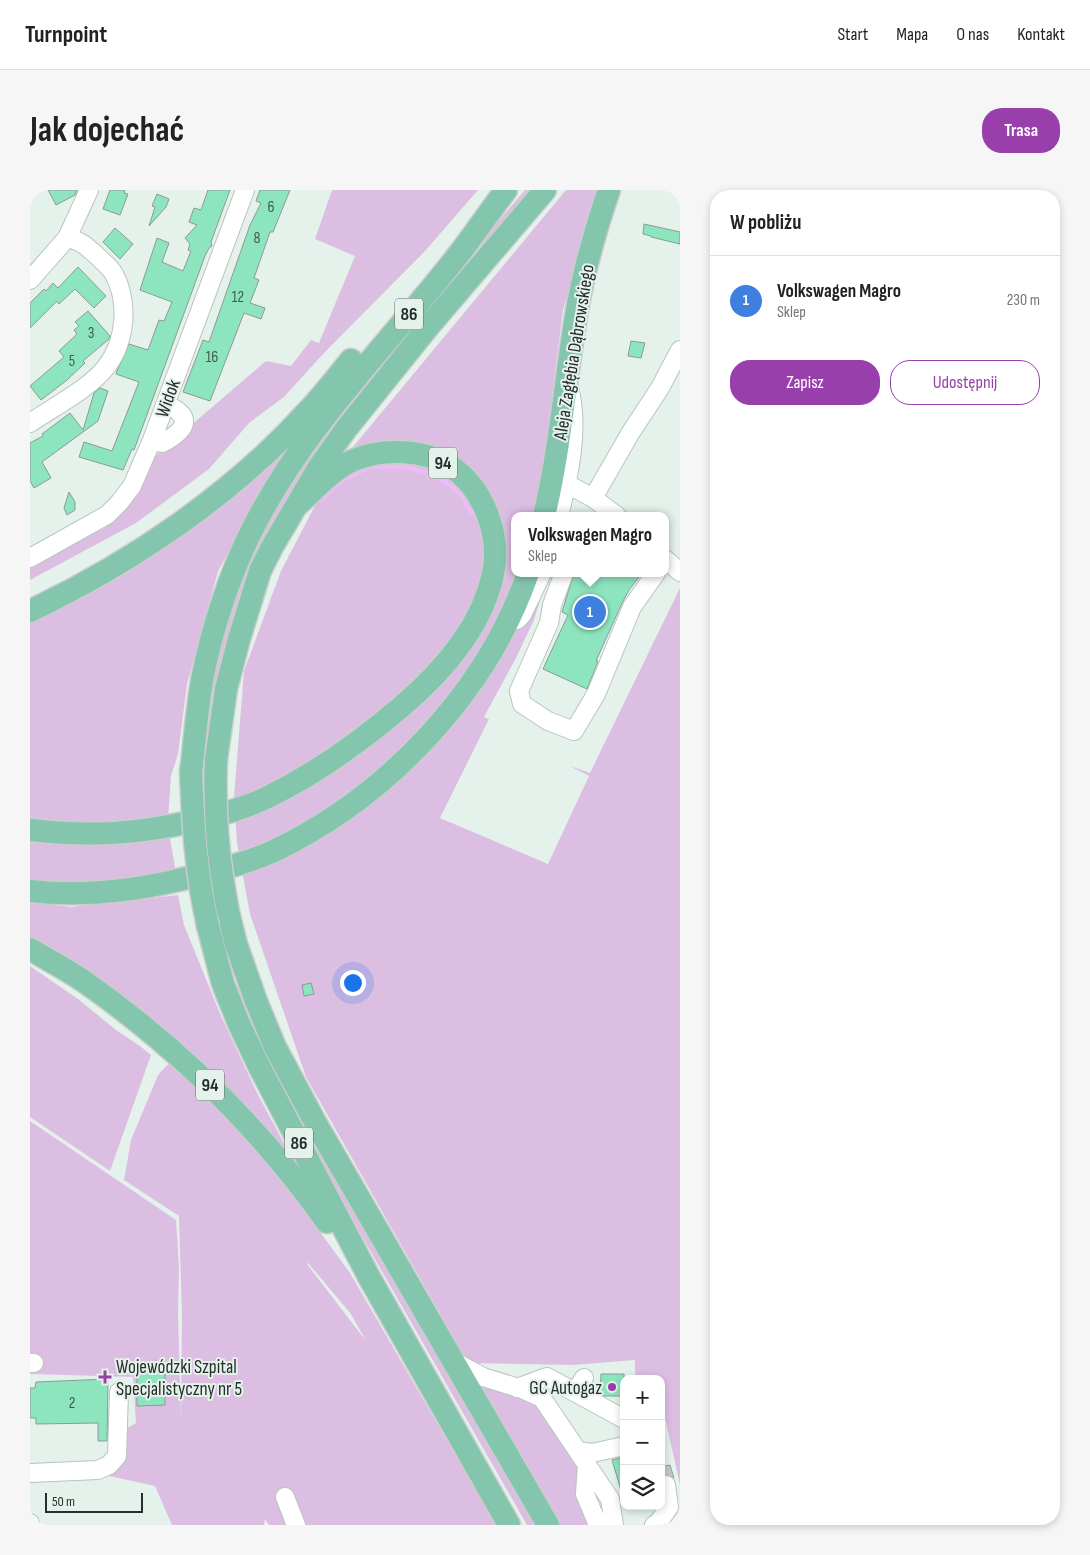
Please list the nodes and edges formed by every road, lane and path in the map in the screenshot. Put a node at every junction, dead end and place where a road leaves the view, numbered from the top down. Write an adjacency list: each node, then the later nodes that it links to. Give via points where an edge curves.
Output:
1 (88, 190): 6 (street)
2 (245, 190): 10 (street, Widok)
3 (504, 190): 24 (main road, via 447,246 310,410 228,487 131,557); 29 (main road, 86, bridge, via 459,254 362,369 310,438 250,532 211,642 203,676 191,772 200,891 223,984 238,1024)
4 (545, 190): 14 (main road, 86, via 363,407 319,467)
5 (609, 190): 9 (main road, Aleja Zagłębia Dąbrowskiego, via 583,276)
6 (67, 238): 7 (street); 11 (street, via 81,241 114,273 122,296 122,332 108,364 93,381)
7 (30, 280)
8 (680, 350): 15 (street, via 631,432)
9 (567, 376): 13 (street, via 574,408); 16 (main road, Aleja Zagłębia Dąbrowskiego)
10 (165, 404): 12 (street, Widok); 12 (street, via 176,408 183,416 184,426 178,435 162,443)
11 (30, 423)
12 (152, 440): 19 (street, Widok, via 132,486 107,515)
13 (567, 484): 15 (street); 17 (street)
14 (296, 506): 26 (main road, 94, via 335,472 366,456 416,454 450,466 463,477 490,520 494,534 494,571 474,623 450,658 415,695 372,732 313,774 267,798 214,816 137,832 86,835); 30 (main road, 86, bridge, via 260,571 226,689 214,799 216,839 228,912 236,944 275,1047)
15 (597, 506): 18 (street)
16 (545, 512)
17 (560, 512)
18 (608, 512)
19 (30, 558)
20 (526, 577): 25 (main road)
21 (540, 577): 25 (street, via 522,615)
22 (562, 577): 23 (street, via 552,605 550,623 519,691 522,704 548,721 574,731 596,694 632,608)
23 (654, 577)
24 (30, 611)
25 (493, 646): 27 (main road, via 452,707 398,767 352,804 274,851 222,869 130,890 80,894)
26 (30, 830)
27 (30, 891)
28 (30, 948): 29 (main road, 94, via 84,981 168,1045 198,1073 283,1163)
29 (369, 1277): 40 (main road, 86)
30 (454, 1361): 31 (street, via 482,1378); 41 (main road, 86)
31 (517, 1388): 33 (street, via 547,1377 579,1385); 35 (street, via 542,1398)
32 (119, 1392): 36 (street, via 117,1456 109,1465 98,1470)
33 (620, 1416)
34 (620, 1447): 35 (street)
35 (583, 1457): 42 (street, via 585,1494); 43 (street, via 610,1499)
36 (30, 1473)
37 (666, 1485): 44 (street, via 669,1507)
38 (284, 1496): 39 (street)
39 (296, 1525)
40 (509, 1525)
41 (548, 1525)
42 (598, 1525)
43 (614, 1525)
44 (654, 1525)

